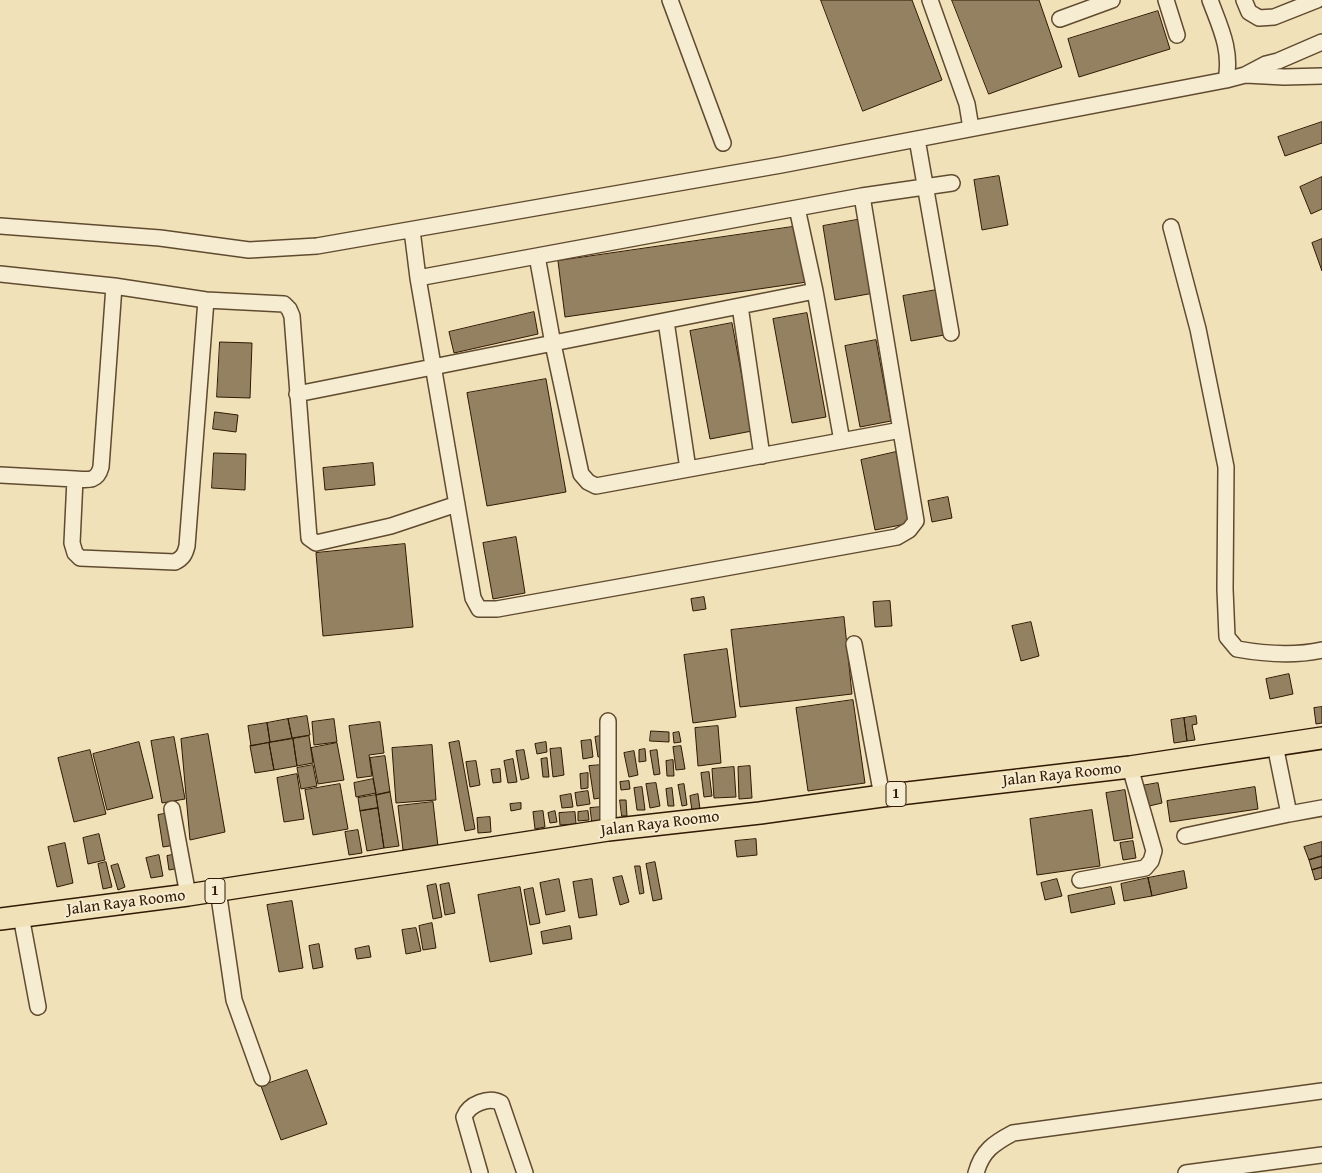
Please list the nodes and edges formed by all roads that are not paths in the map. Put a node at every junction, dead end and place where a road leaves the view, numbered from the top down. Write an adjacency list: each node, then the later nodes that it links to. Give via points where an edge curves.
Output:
1 (670, 0): 16 (lane)
2 (930, 0): 14 (lane)
3 (1112, 0): 8 (lane)
4 (1166, 0): 9 (lane)
5 (1210, 0): 13 (lane, via 1228,47)
6 (1244, 0): 7 (lane, via 1249,12 1259,18 1274,17)
7 (1317, 0)
8 (1060, 19)
9 (1177, 35)
10 (1322, 42): 11 (lane)
11 (1245, 75): 12 (lane); 13 (lane)
12 (1322, 76)
13 (1226, 80): 14 (lane)
14 (969, 117): 15 (lane)
15 (917, 139): 18 (lane); 23 (lane)
16 (723, 143)
17 (952, 183): 18 (lane)
18 (926, 187): 19 (lane); 32 (lane)
19 (862, 196): 20 (lane); 36 (lane)
20 (797, 208): 24 (lane); 28 (lane)
21 (0, 226): 23 (lane, via 160,238 249,250 317,246)
22 (1172, 227): 44 (lane, via 1198,329 1226,467 1227,637 1238,650 1255,653 1304,654)
23 (412, 230): 26 (lane)
24 (537, 256): 26 (lane); 33 (lane)
25 (0, 274): 27 (lane)
26 (418, 278): 34 (lane)
27 (114, 286): 29 (lane); 41 (lane, via 101,467 96,478)
28 (815, 291): 30 (lane); 37 (lane)
29 (206, 300): 35 (lane, via 284,304 289,309); 41 (lane, via 187,546 181,560 86,559 77,556 72,544)
30 (740, 306): 31 (lane); 38 (lane)
31 (666, 321): 33 (lane); 39 (lane)
32 (951, 333)
33 (553, 344): 34 (lane); 39 (lane, via 581,474 588,482 596,486)
34 (434, 368): 35 (lane); 42 (lane)
35 (297, 394): 42 (lane, via 308,535 313,542 391,526)
36 (901, 430): 37 (lane); 42 (lane, via 916,520 909,530 897,537 497,609 480,609 473,598)
37 (842, 441): 38 (lane)
38 (762, 456): 39 (lane)
39 (688, 469)
40 (0, 475): 41 (lane)
41 (75, 479)
42 (457, 504)
43 (854, 644): 49 (lane)
44 (1322, 650)
45 (608, 721): 53 (lane)
46 (1322, 738): 47 (highway, Jalan Raya Roomo / 1)
47 (1275, 745): 48 (highway, Jalan Raya Roomo / 1); 52 (lane)
48 (1130, 767): 49 (highway, Jalan Raya Roomo / 1); 55 (lane, via 1154,851 1151,861 1145,868)
49 (882, 796): 53 (highway, Jalan Raya Roomo / 1)
50 (1322, 808): 52 (lane)
51 (172, 809): 57 (lane)
52 (1289, 814): 54 (lane)
53 (608, 830): 56 (highway, Jalan Raya Roomo / 1)
54 (1185, 836)
55 (1080, 880)
56 (218, 890): 57 (highway, Jalan Raya Roomo / 1); 61 (lane, via 234,1000)
57 (188, 895): 58 (highway, Jalan Raya Roomo / 1)
58 (21, 916): 59 (highway, Jalan Raya Roomo / 1); 60 (lane)
59 (0, 919)
60 (38, 1007)
61 (262, 1078)
62 (1322, 1091): 66 (lane, via 1013,1132 995,1142 980,1161)
63 (1322, 1155): 67 (lane)
64 (480, 1173): 65 (lane, via 464,1116 470,1107 490,1100 501,1103)
65 (525, 1173)
66 (976, 1173)
67 (1186, 1173)

